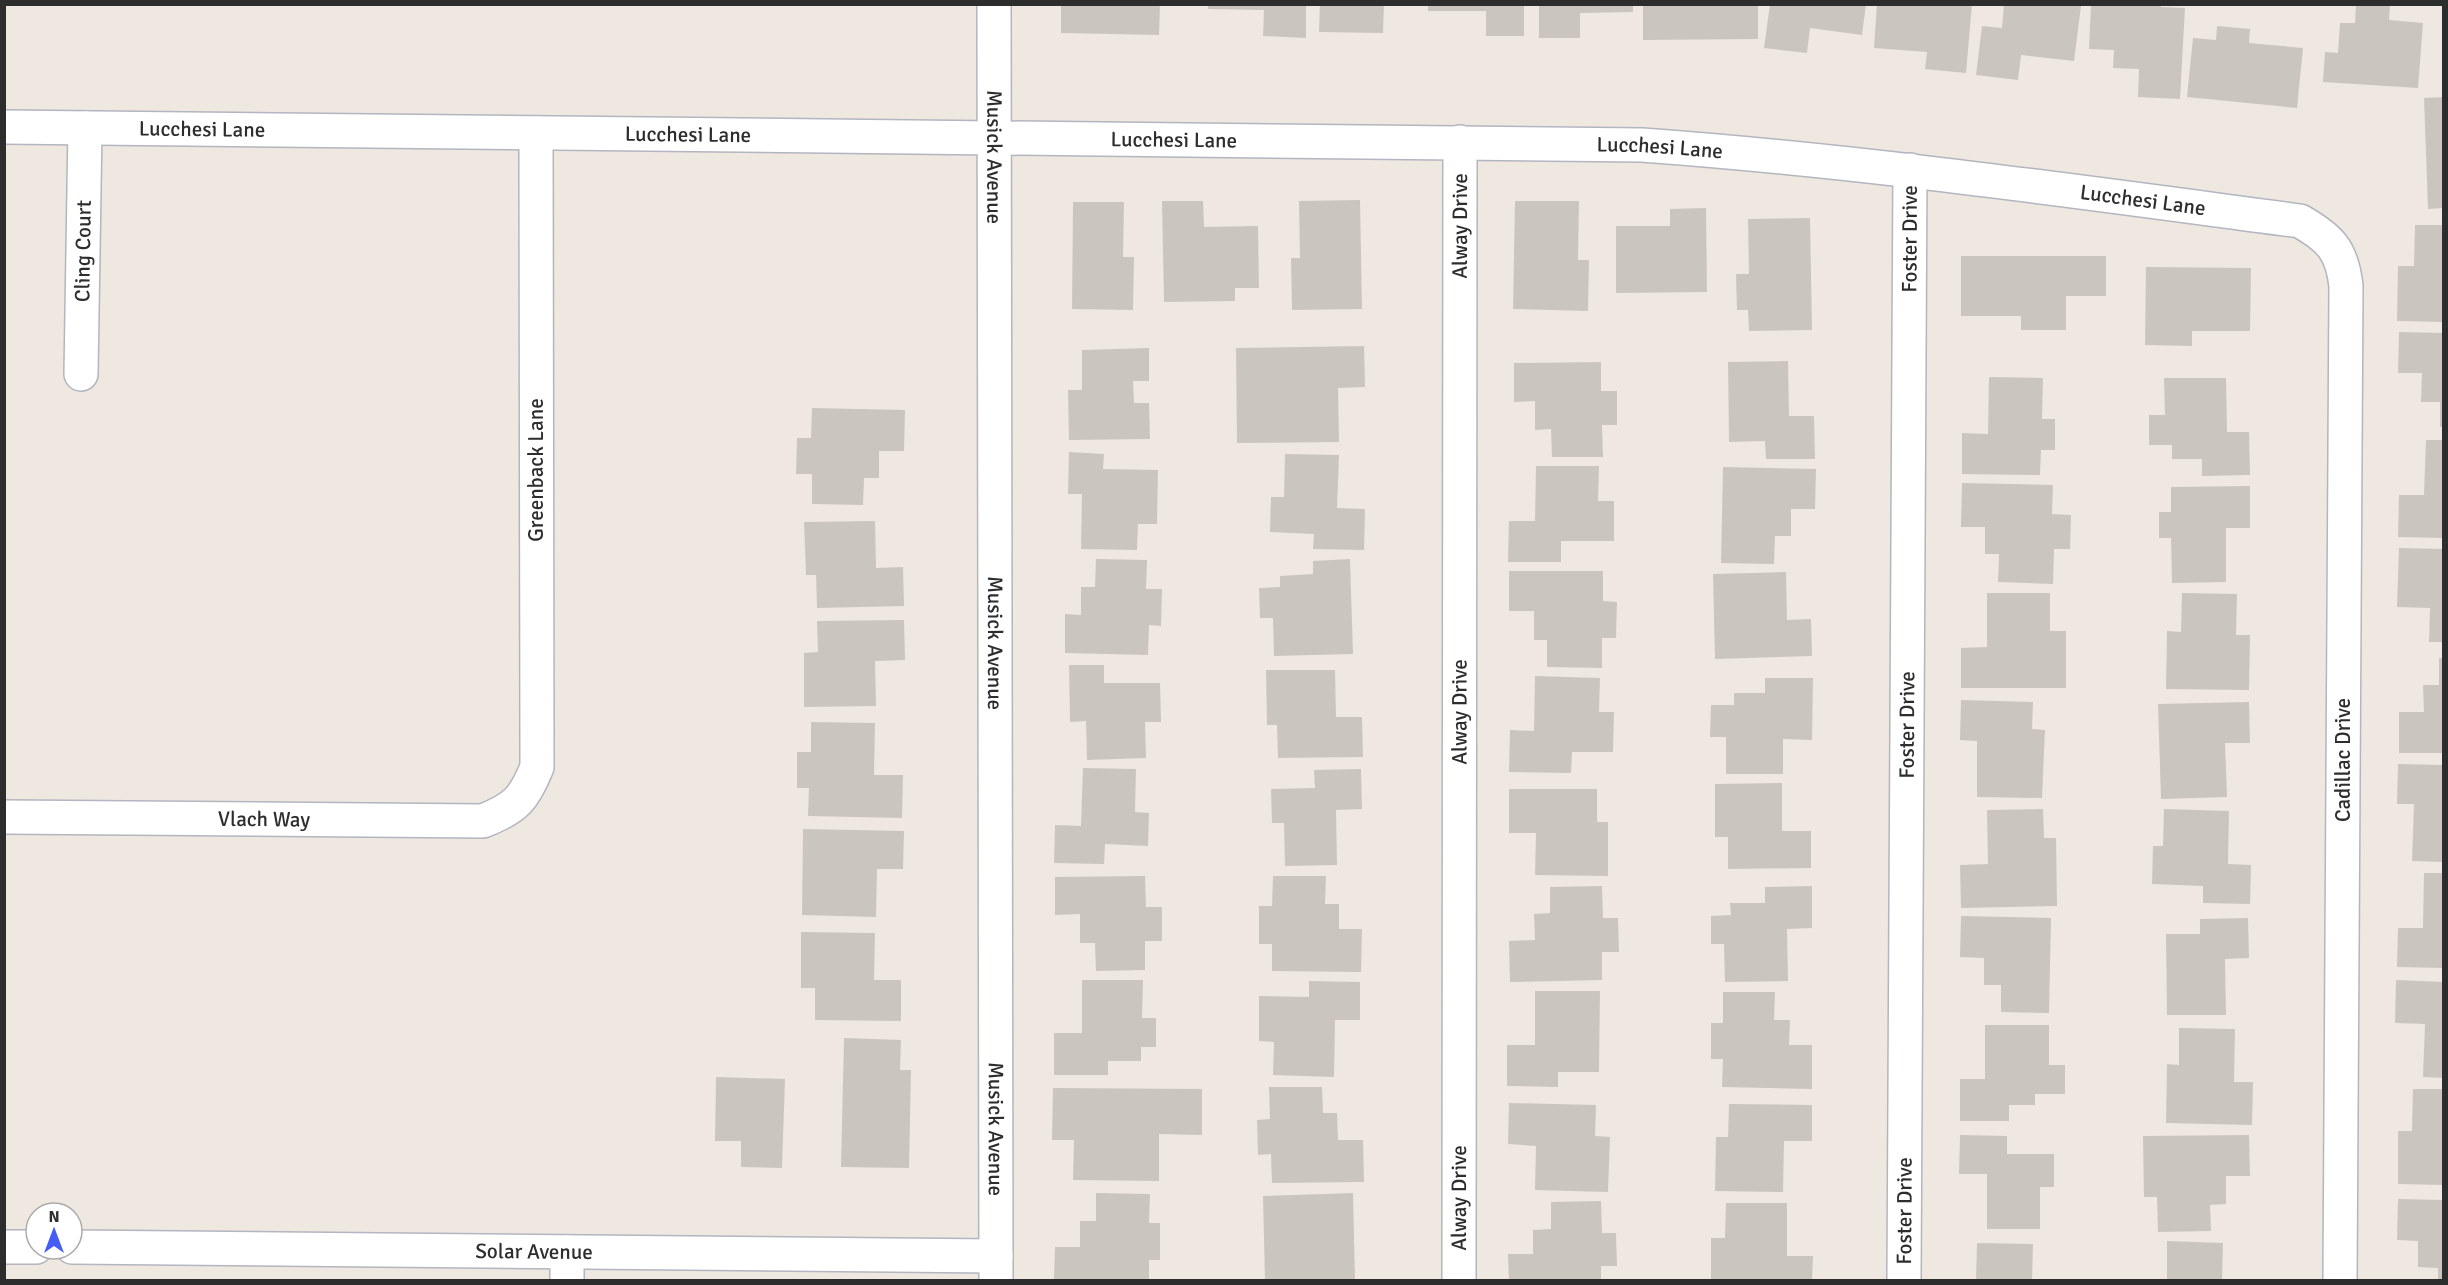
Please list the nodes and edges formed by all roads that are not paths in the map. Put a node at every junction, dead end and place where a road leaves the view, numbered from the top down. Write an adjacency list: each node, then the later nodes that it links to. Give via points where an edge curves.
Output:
1 (994, 4): 5 (street, Musick Avenue)
2 (4, 127): 3 (street, Lucchesi Lane)
3 (85, 128): 4 (street, Lucchesi Lane); 9 (street, Cling Court)
4 (536, 133): 5 (street, Lucchesi Lane); 10 (street, Greenback Lane, via 537,767)
5 (995, 139): 6 (street, Lucchesi Lane); 16 (street, Musick Avenue)
6 (1460, 142): 7 (street, Lucchesi Lane, via 1642,145); 17 (street, Alway Drive)
7 (1910, 170): 8 (street, Lucchesi Lane, via 2300,220); 18 (street, Foster Drive)
8 (2331, 242): 19 (street, Cadillac Drive, via 2343,264 2346,286)
9 (81, 374)
10 (519, 802): 11 (street, Vlach Way, via 483,821)
11 (4, 817)
12 (4, 1247): 13 (street)
13 (24, 1247)
14 (84, 1248): 15 (street, Solar Avenue)
15 (567, 1266): 16 (street, Solar Avenue)
16 (996, 1268)
17 (1459, 1281)
18 (1904, 1281)
19 (2340, 1281)

